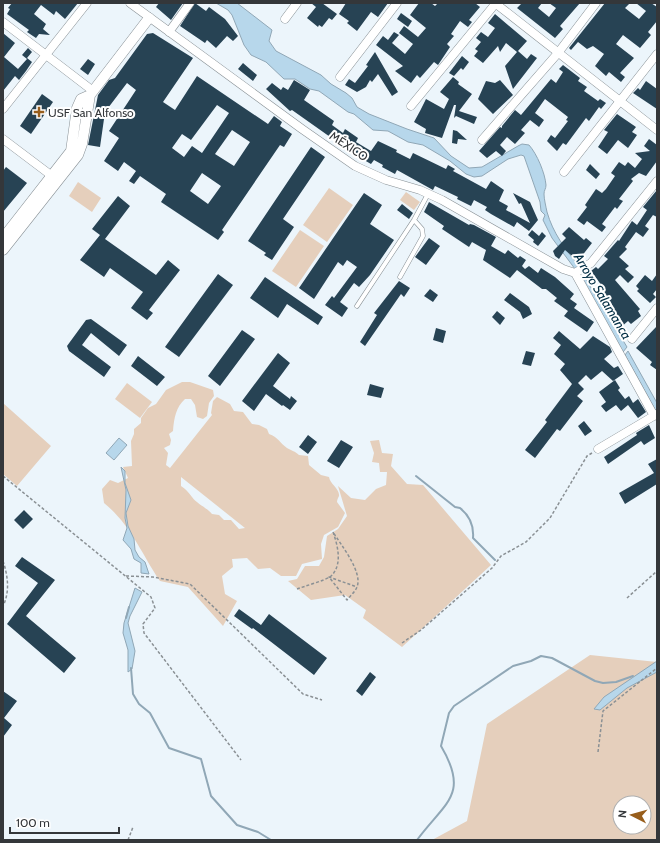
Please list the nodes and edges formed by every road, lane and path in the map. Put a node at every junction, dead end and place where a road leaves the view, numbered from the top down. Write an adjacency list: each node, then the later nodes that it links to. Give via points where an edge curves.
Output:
1 (87, 3): 14 (street)
2 (130, 3): 8 (street, MÉXICO)
3 (190, 3): 11 (street)
4 (297, 3): 9 (street)
5 (397, 3): 15 (street)
6 (496, 3): 12 (street); 18 (street)
7 (596, 3): 12 (street)
8 (149, 18): 11 (street, MÉXICO); 16 (street)
9 (285, 19)
10 (3, 22): 14 (street)
11 (169, 32): 26 (street, MÉXICO, via 355,166)
12 (558, 52): 17 (street); 22 (street)
13 (657, 54): 17 (street)
14 (46, 55): 16 (street); 19 (street)
15 (340, 77)
16 (92, 93): 24 (street, via 81,99 77,108 71,151)
17 (620, 101): 20 (street); 23 (street)
18 (411, 106)
19 (3, 109)
20 (657, 130)
21 (3, 139): 24 (street)
22 (482, 140)
23 (564, 172)
24 (55, 178): 28 (street); 29 (street)
25 (657, 181): 30 (street, via 591,263)
26 (428, 194): 27 (lane); 30 (street, MÉXICO, via 469,214 563,269)
27 (414, 220): 31 (lane, via 422,229 424,236); 32 (lane)
28 (3, 238)
29 (3, 250)
30 (579, 272): 35 (street)
31 (400, 277)
32 (357, 306)
33 (657, 308): 34 (street)
34 (632, 339)
35 (656, 415): 36 (street)
36 (598, 449): 46 (path, via 588,456 550,518 530,538 501,556 492,568 421,630)
37 (3, 476): 40 (path)
38 (3, 561): 45 (path, via 8,581)
39 (657, 571): 44 (path)
40 (126, 576): 48 (path, via 154,577 190,584 303,694); 50 (path, via 151,597 155,608 143,624 144,633)
41 (330, 577): 42 (path); 42 (path, via 347,600); 42 (path, via 338,564 338,545 333,532 352,563 358,577); 43 (path)
42 (357, 587)
43 (297, 589)
44 (627, 598)
45 (3, 606)
46 (402, 643)
47 (657, 668): 49 (path, via 603,711)
48 (322, 700)
49 (598, 752)
50 (241, 760)
51 (133, 827): 52 (path)
52 (128, 840)

